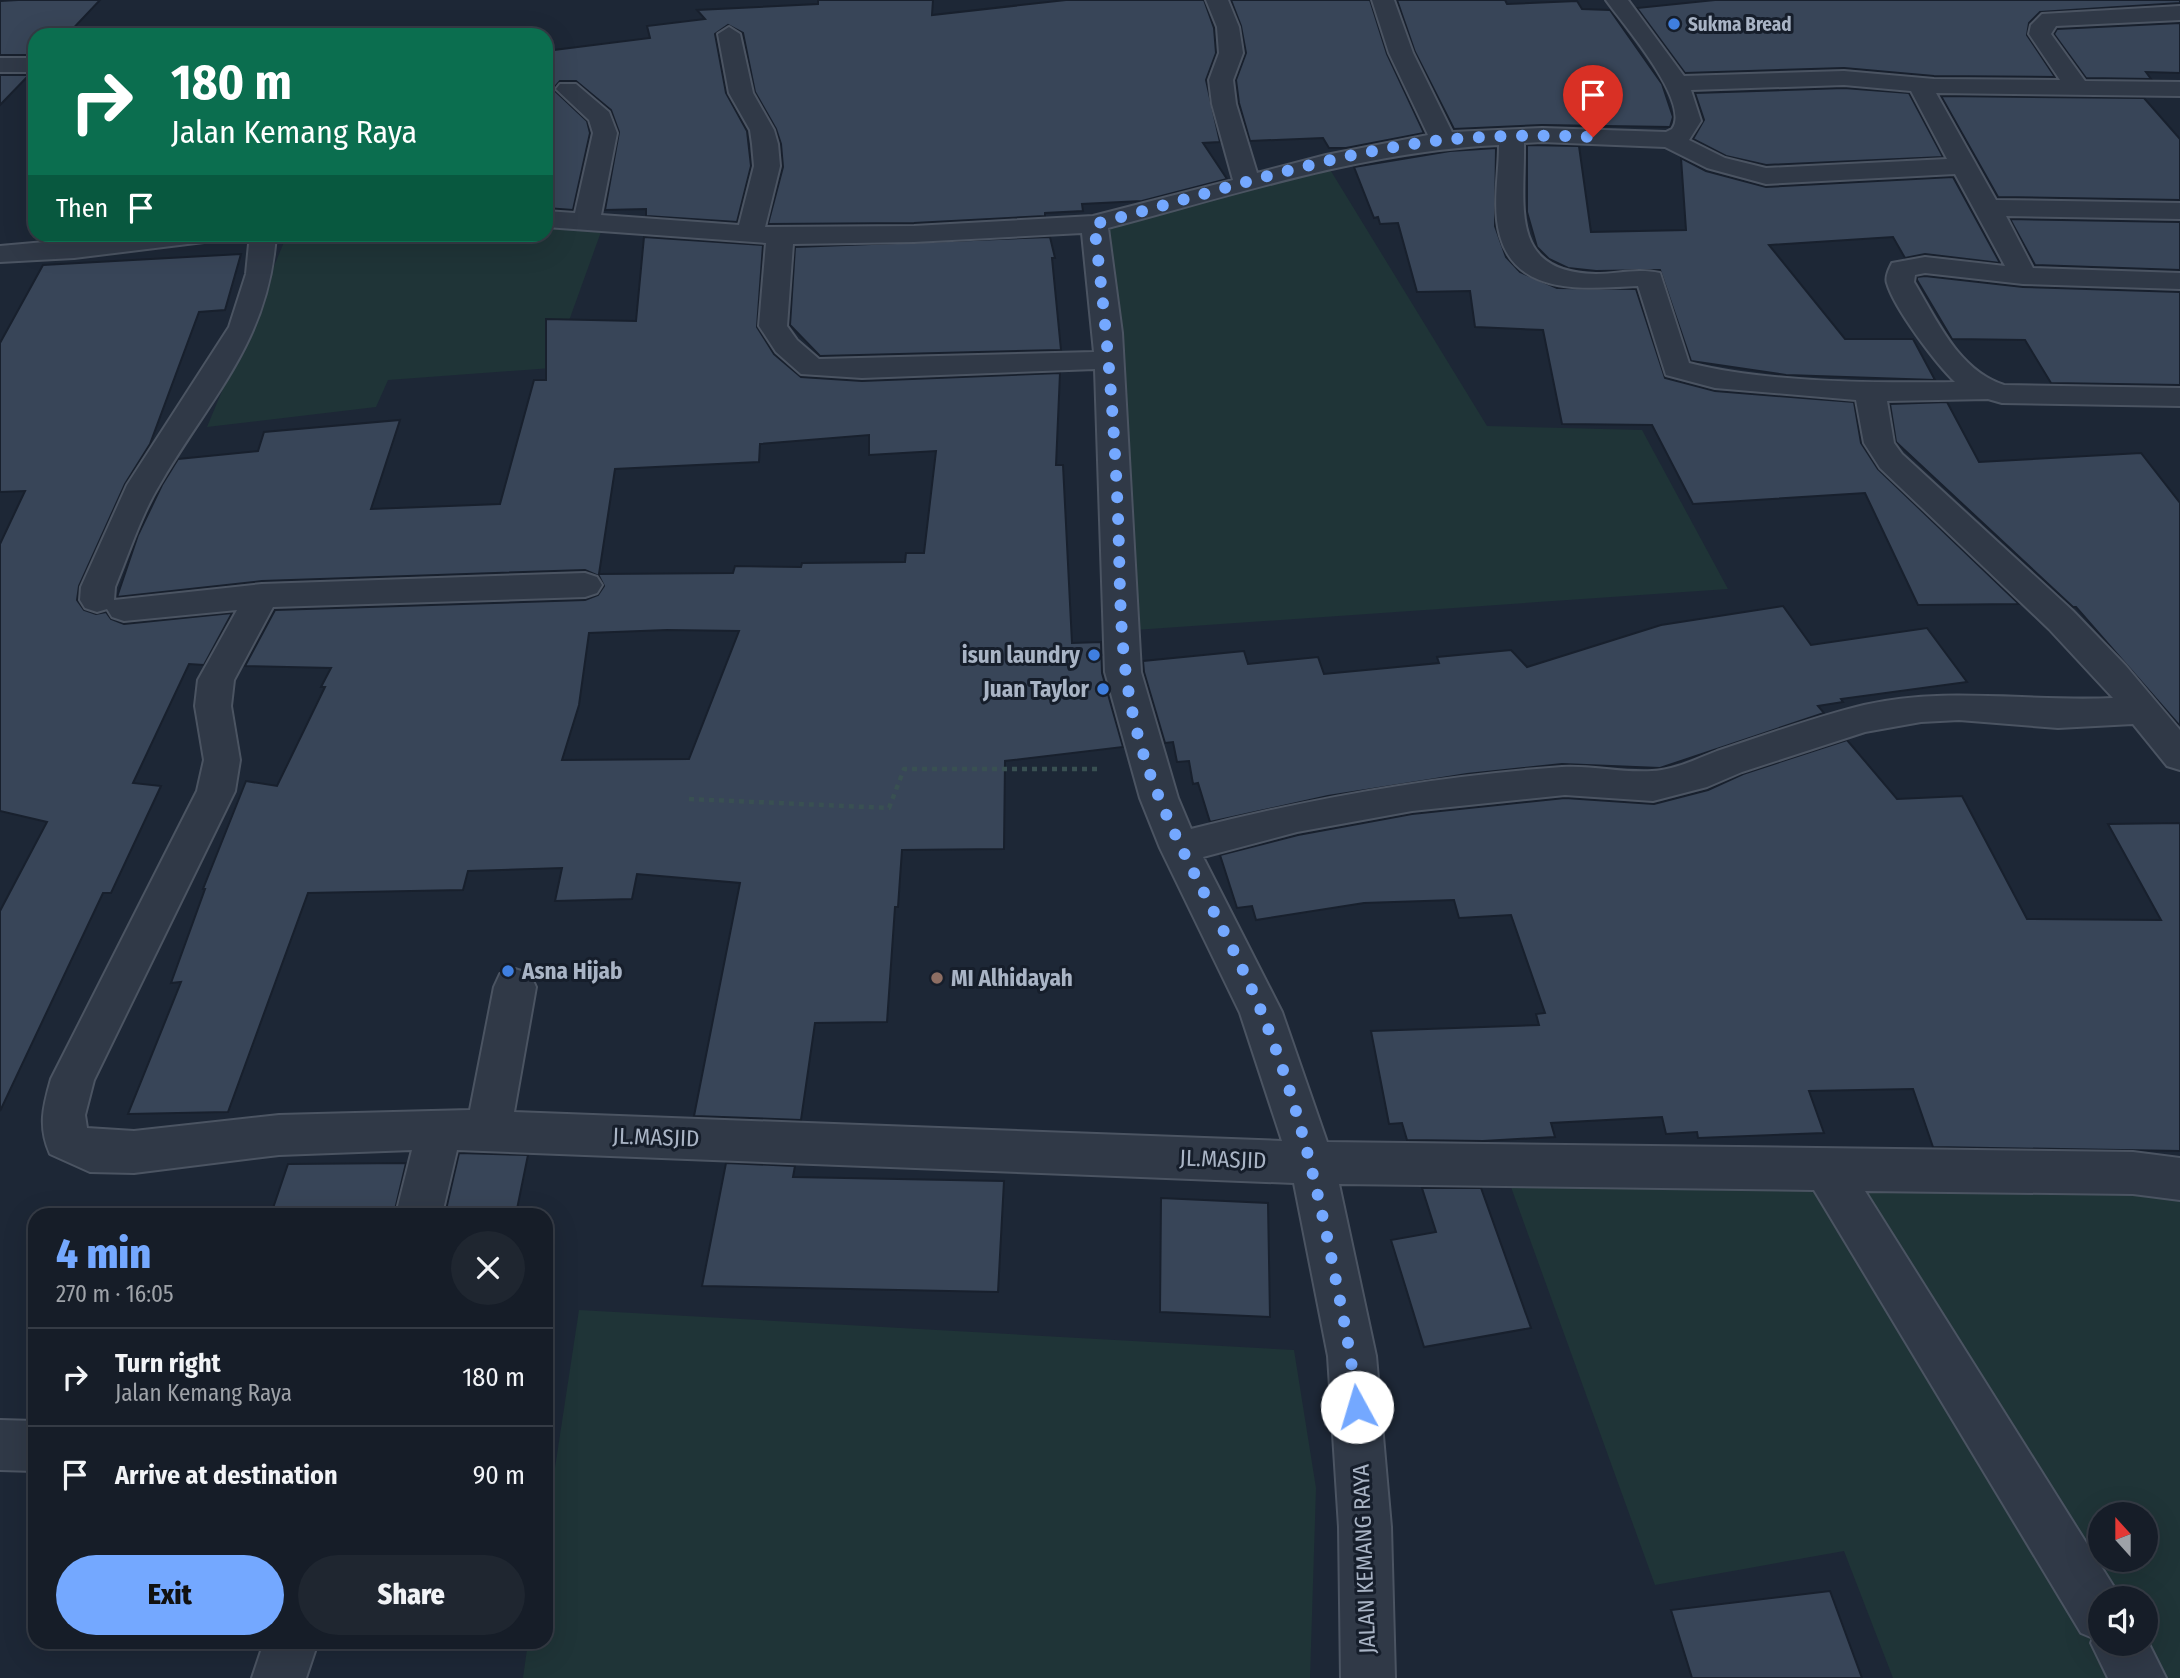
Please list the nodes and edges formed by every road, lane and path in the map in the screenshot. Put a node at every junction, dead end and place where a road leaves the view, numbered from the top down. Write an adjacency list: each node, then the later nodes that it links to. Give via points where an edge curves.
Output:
1 (1217, 0): 17 (street, via 1228,27 1231,53 1221,80 1224,104)
2 (1384, 0): 14 (street, via 1401,53)
3 (1617, 0): 8 (street)
4 (2180, 13): 10 (street, via 2060,18 2042,25 2040,34)
5 (729, 34): 23 (street, via 741,93 765,144 767,166)
6 (0, 65): 7 (street)
7 (28, 65)
8 (1675, 83): 9 (street, via 1844,78); 15 (street, via 1689,118 1685,130)
9 (1920, 85): 10 (street); 16 (street)
10 (2077, 87): 12 (street)
11 (568, 89): 21 (street, via 600,117 605,133)
12 (2180, 89)
13 (1512, 136): 14 (street); 15 (street); 32 (street, via 1510,229 1523,260 1542,273 1569,281 1650,279 1676,369 1688,374)
14 (1443, 140): 17 (street)
15 (1670, 140): 16 (street, via 1716,163 1766,176)
16 (1963, 166): 18 (street)
17 (1247, 184): 22 (street)
18 (1987, 208): 19 (street); 28 (street)
19 (2180, 211)
20 (553, 219): 21 (street)
21 (587, 221): 23 (street)
22 (1094, 224): 24 (street, via 953,233); 30 (street, JALAN KEMANG RAYA)
23 (750, 232): 24 (street)
24 (780, 236): 30 (street, via 774,326 786,346 811,368)
25 (140, 242): 27 (street)
26 (262, 242): 35 (street, via 260,274 243,327 143,485 98,587 110,604)
27 (0, 254)
28 (2023, 276): 29 (street); 31 (street, via 1925,265 1902,270 1899,275 1954,367)
29 (2180, 281)
30 (1109, 360): 38 (street, JALAN KEMANG RAYA, via 1122,658)
31 (1984, 391): 32 (street); 33 (street)
32 (1870, 392): 36 (street, via 1879,443 1891,461 2021,580 2115,675)
33 (2180, 397)
34 (585, 585): 35 (street)
35 (262, 596): 42 (street, JL.MASJID, via 216,680 213,706 222,760 216,791 73,1079 63,1115 66,1140 90,1151 134,1152 279,1135)
36 (2142, 710): 37 (street); 40 (street, via 1921,709 1864,719 1695,777 1653,786 1565,781 1412,796 1297,817)
37 (2180, 755)
38 (1149, 768): 39 (path, via 904,769 890,808); 40 (street, JALAN KEMANG RAYA)
39 (689, 799)
40 (1180, 848): 44 (street, JALAN KEMANG RAYA, via 1261,1012)
41 (515, 987): 43 (street)
42 (440, 1129): 43 (street, JL.MASJID); 47 (street)
43 (488, 1131): 44 (street, JL.MASJID)
44 (1312, 1163): 45 (street, JL.MASJID); 54 (street, JALAN KEMANG RAYA, via 1352,1356 1365,1527)
45 (1827, 1171): 46 (street, JL.MASJID, via 2133,1173); 50 (street)
46 (2180, 1179)
47 (420, 1208)
48 (0, 1445): 49 (street)
49 (28, 1446)
50 (2088, 1595)
51 (289, 1649): 53 (street)
52 (2126, 1656): 55 (street)
53 (279, 1678)
54 (1368, 1678)
55 (2139, 1678)

